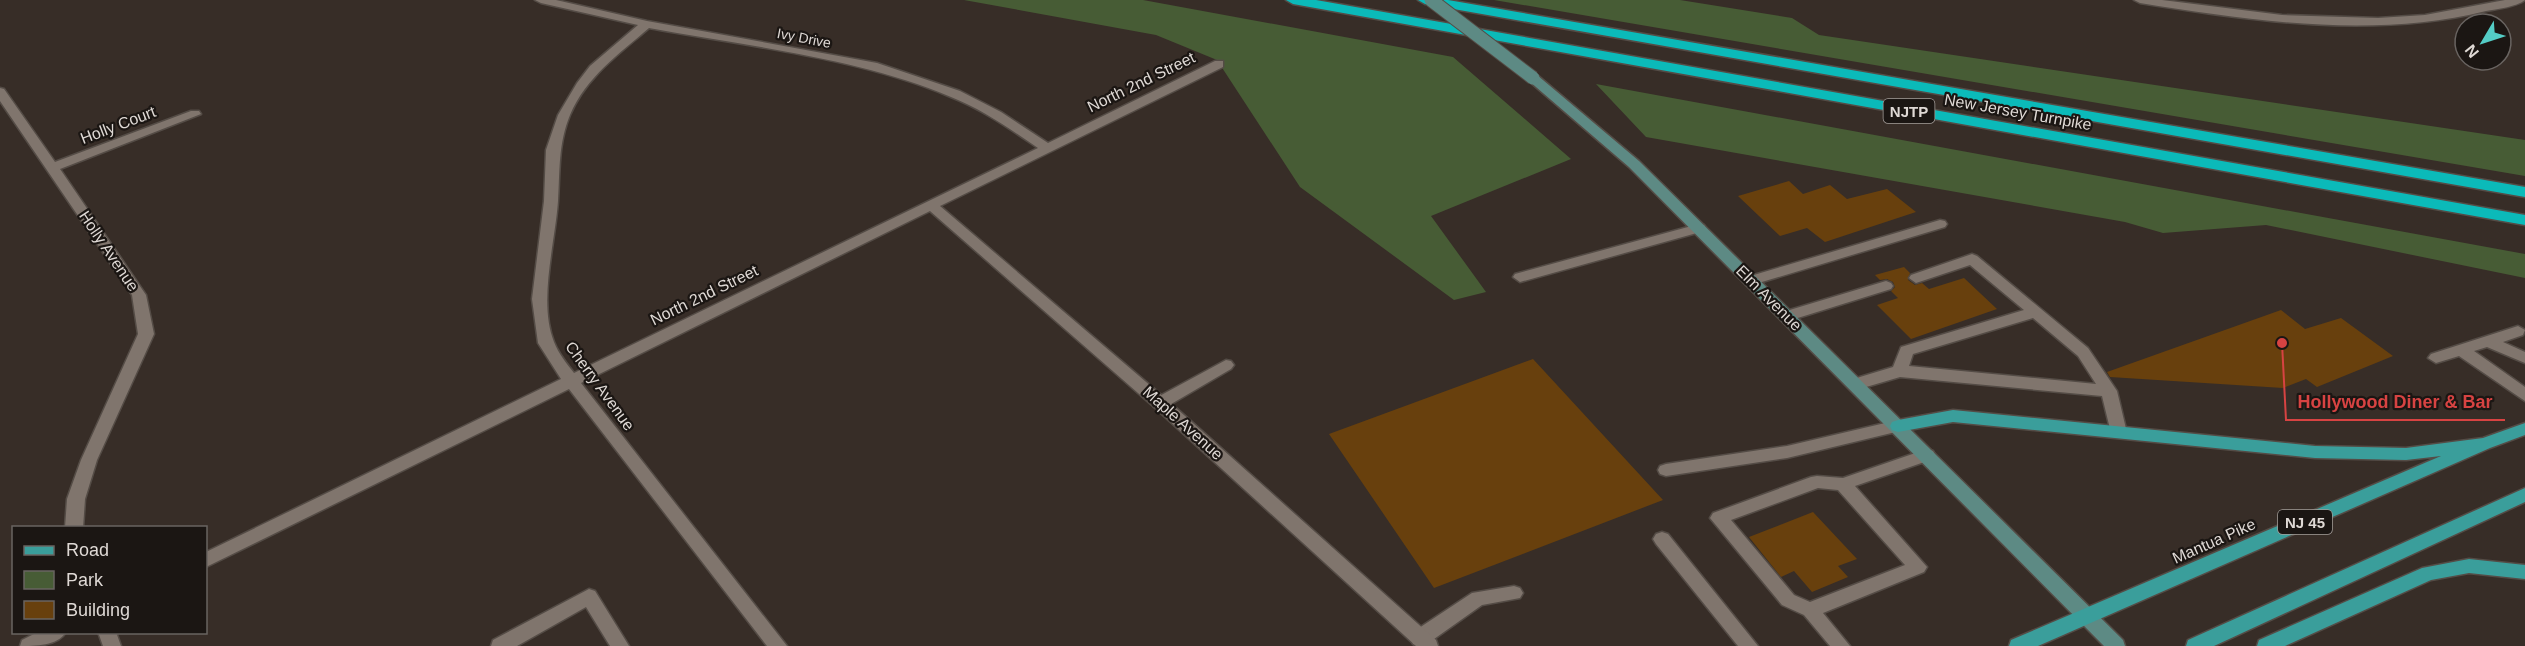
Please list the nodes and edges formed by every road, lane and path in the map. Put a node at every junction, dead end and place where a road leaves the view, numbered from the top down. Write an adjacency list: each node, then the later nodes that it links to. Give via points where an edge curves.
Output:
1 (541, 0): 8 (street, Ivy Drive)
2 (1293, 0): 16 (highway, New Jersey Turnpike / NJTP)
3 (1425, 0): 14 (highway, New Jersey Turnpike / NJTP)
4 (1431, 0): 18 (main road, Elm Avenue, bridge, via 1533,78 1634,164)
5 (2140, 0): 7 (street)
6 (2518, 0): 7 (street, via 2457,15 2368,21 2290,19)
7 (2154, 1)
8 (647, 24): 12 (street, Ivy Drive, via 873,66 926,82 997,115); 32 (street, Cherry Avenue, via 594,69 581,86 564,115 553,150 539,299 546,343)
9 (1219, 64): 12 (street, North 2nd Street)
10 (0, 92): 13 (street, Holly Avenue)
11 (195, 114): 13 (street, Holly Court)
12 (1047, 148): 15 (street, North 2nd Street)
13 (53, 167): 45 (street, Holly Avenue, via 140,295 146,334 89,460 76,499)
14 (2525, 192)
15 (931, 205): 32 (street, North 2nd Street); 36 (street, Maple Avenue)
16 (2525, 220)
17 (1940, 224): 21 (street)
18 (1699, 228): 19 (street); 21 (main road, Elm Avenue)
19 (1520, 277)
20 (1916, 278): 23 (street, via 1972,259)
21 (1752, 280): 24 (main road, Elm Avenue)
22 (1886, 286): 24 (street)
23 (2035, 312): 31 (street, via 1906,351); 34 (street, via 2082,352)
24 (1788, 316): 33 (main road, Elm Avenue)
25 (2518, 331): 26 (street)
26 (2488, 340): 27 (street); 29 (street)
27 (2461, 350): 28 (street); 35 (street)
28 (2436, 358)
29 (2525, 358)
30 (1226, 365): 36 (street)
31 (1900, 371): 33 (street); 34 (street)
32 (570, 380): 47 (street, North 2nd Street); 57 (street, Cherry Avenue)
33 (1856, 384): 37 (main road, Elm Avenue)
34 (2109, 391): 39 (street)
35 (2525, 395)
36 (1160, 403): 53 (street, Maple Avenue)
37 (1898, 426): 39 (main road, via 1953,416); 41 (main road, Elm Avenue); 42 (street, via 1787,452)
38 (2525, 429): 40 (main road, Mantua Pike / NJ 45)
39 (2120, 433): 40 (main road, via 2315,452 2406,454)
40 (2484, 444): 51 (main road, Mantua Pike / NJ 45)
41 (1926, 455): 43 (street); 51 (main road, Elm Avenue)
42 (1666, 470)
43 (1843, 484): 50 (street, via 1918,567); 50 (street, via 1817,482 1719,518 1788,600)
44 (2525, 495): 62 (main road)
45 (74, 526)
46 (1662, 539): 58 (street)
47 (207, 560)
48 (2525, 572): 63 (main road, via 2469,566 2428,573)
49 (1514, 593): 53 (street, via 1478,598)
50 (1810, 610): 59 (street)
51 (2087, 618): 60 (main road, Mantua Pike / NJ 45); 61 (main road, Elm Avenue)
52 (55, 634): 54 (street)
53 (1425, 642)
54 (29, 646)
55 (500, 646): 56 (street, via 589,596)
56 (620, 646)
57 (778, 646)
58 (1749, 646)
59 (1841, 646)
60 (2018, 646)
61 (2116, 646)
62 (2195, 646)
63 (2266, 646)

